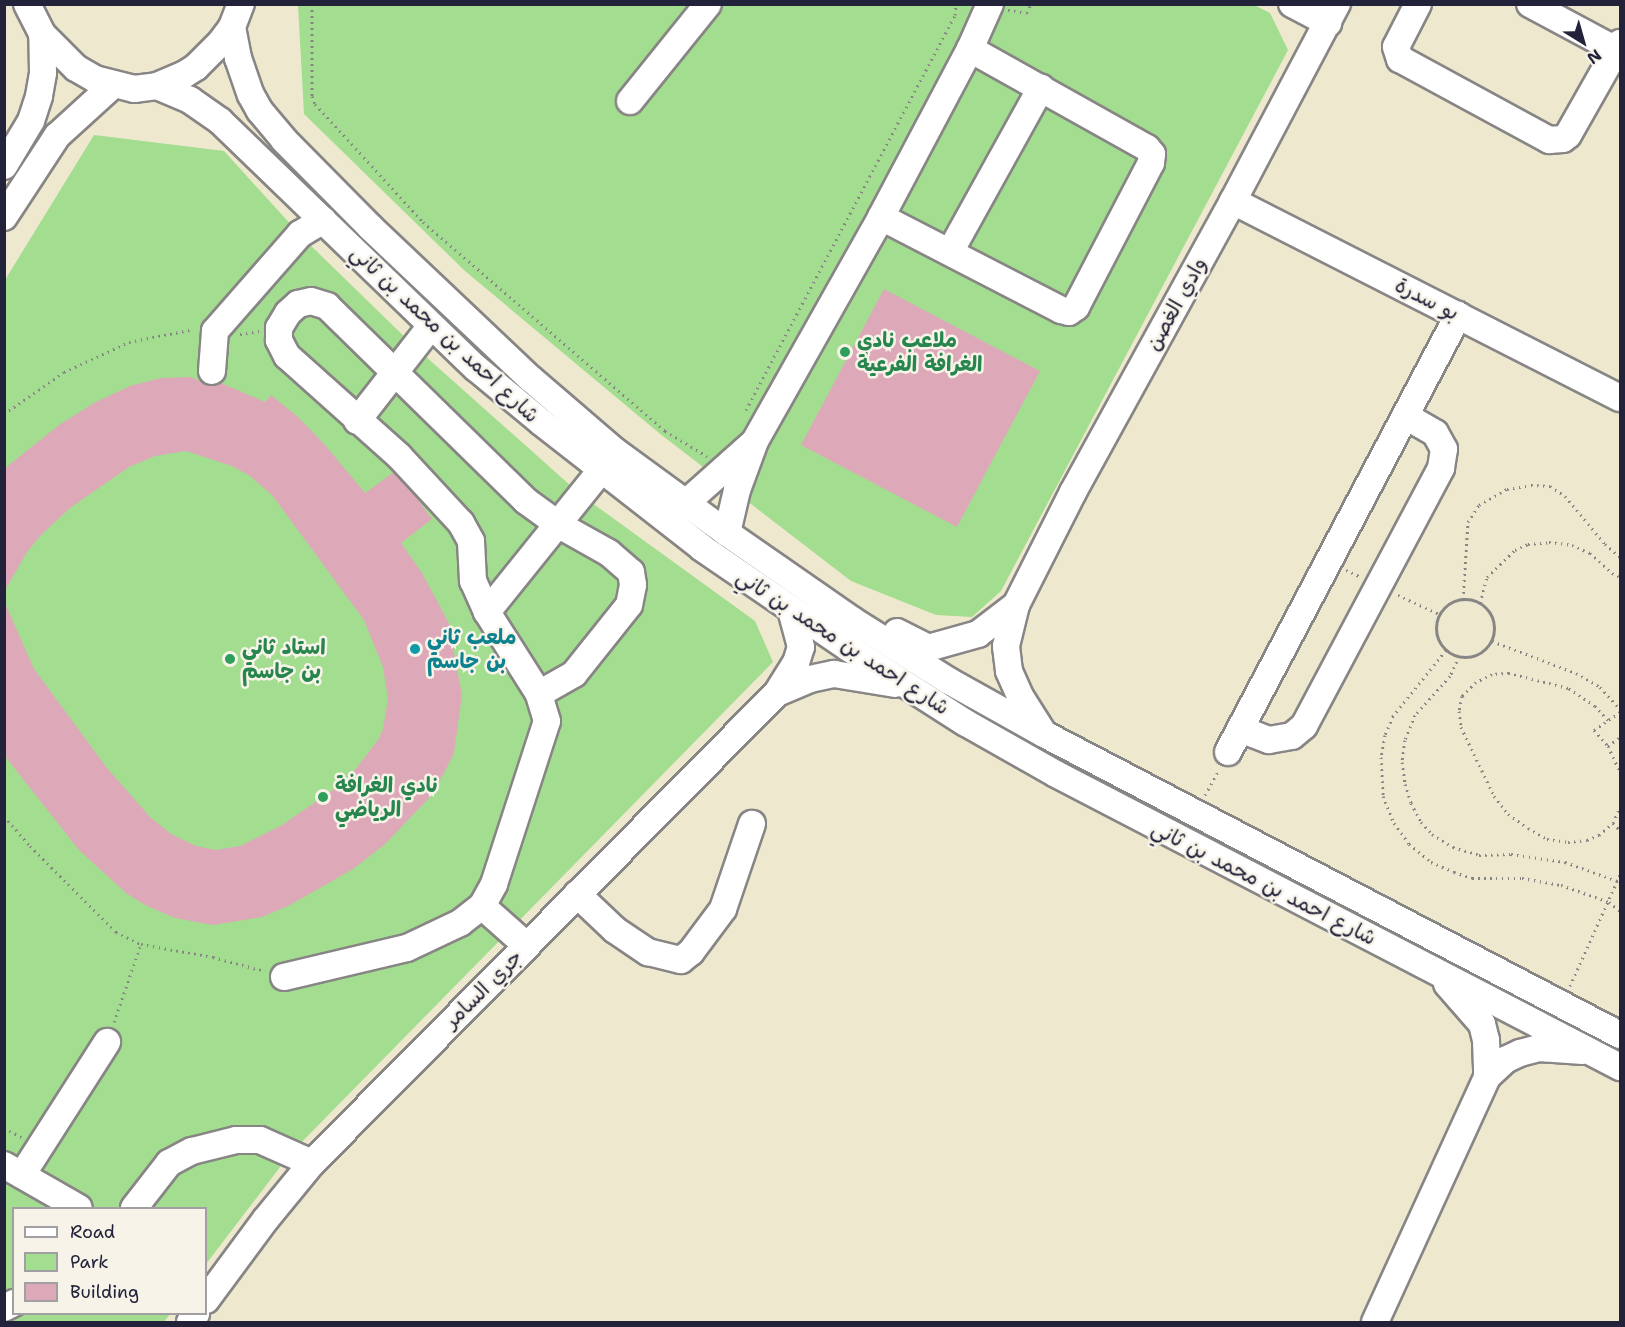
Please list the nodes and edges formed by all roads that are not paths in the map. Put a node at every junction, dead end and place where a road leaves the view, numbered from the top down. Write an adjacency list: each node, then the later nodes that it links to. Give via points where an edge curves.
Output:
1 (27, 4): 9 (street)
2 (708, 4): 15 (street)
3 (1292, 4): 7 (street)
4 (1418, 4): 10 (street, via 1396,47 1400,59 1549,140 1568,135)
5 (1530, 4): 10 (street)
6 (990, 6): 11 (street)
7 (1333, 14): 17 (street, وادي الغصن)
8 (236, 16): 13 (street, via 220,44 196,67); 31 (street, شارع احمد بن محمد بن ثاني, via 238,58 251,95 284,140 531,379 616,452)
9 (42, 34): 12 (street, via 76,68); 16 (street, via 39,96 31,121)
10 (1618, 46)
11 (970, 49): 14 (street); 19 (street)
12 (112, 86): 13 (street); 18 (street, via 57,136)
13 (157, 86): 20 (street, شارع احمد بن محمد بن ثاني, via 190,100 220,121)
14 (1041, 88): 21 (street); 21 (street, via 1152,154 1151,163 1076,307 1070,312 1060,310)
15 (630, 101)
16 (4, 166)
17 (1233, 201): 22 (street, بو سدرة); 35 (street, وادي الغصن, via 1072,492)
18 (4, 217)
19 (881, 217): 21 (street); 29 (street)
20 (323, 220): 23 (street, شارع احمد بن محمد بن ثاني); 24 (street, via 300,234 216,332)
21 (950, 252)
22 (1458, 315): 26 (street, بو سدرة); 27 (street)
23 (431, 326): 25 (street); 30 (street, شارع احمد بن محمد بن ثاني)
24 (212, 371)
25 (394, 371): 28 (street); 28 (street, via 327,306 311,301 298,304 288,313 279,327 279,340 287,356); 32 (street, via 526,501)
26 (1620, 398)
27 (1405, 416): 41 (street); 41 (street, via 1435,433 1444,449 1441,468 1304,726 1292,736 1269,740)
28 (357, 420): 37 (street, via 399,456 461,523 471,541 473,581)
29 (755, 441): 31 (street); 33 (street, via 737,490)
30 (601, 470): 32 (street); 36 (street, شارع احمد بن محمد بن ثاني, via 702,548)
31 (687, 502): 33 (street, شارع احمد بن محمد بن ثاني)
32 (559, 525): 37 (street); 40 (street, via 609,553 631,572 633,585 629,605 574,674)
33 (727, 534): 34 (street, شارع احمد بن محمد بن ثاني)
34 (804, 587): 35 (street, وادي الغصن, via 928,648 978,634); 42 (street, شارع احمد بن محمد بن ثاني, via 906,656)
35 (1016, 605): 42 (street, وادي الغصن, via 1006,646 1009,671)
36 (791, 609): 38 (street, شارع احمد بن محمد بن ثاني); 39 (street, جري السامر, via 801,647)
37 (487, 612): 40 (street)
38 (904, 684): 39 (street, جري السامر, via 834,674); 48 (street, شارع احمد بن محمد بن ثاني, via 1056,774)
39 (777, 693): 45 (street, جري السامر)
40 (539, 694): 46 (street, via 547,721 494,884)
41 (1240, 729): 43 (street)
42 (1044, 734): 50 (street, شارع احمد بن محمد بن ثاني)
43 (1228, 752)
44 (752, 824): 45 (street, via 723,909 681,960 648,952 615,930)
45 (577, 894): 47 (street, جري السامر)
46 (482, 906): 47 (street); 49 (street, via 460,923 407,948)
47 (526, 945): 55 (street, جري السامر)
48 (1434, 970): 52 (street, شارع احمد بن محمد بن ثاني); 54 (street, via 1482,1023)
49 (284, 977)
50 (1620, 1035)
51 (107, 1042): 56 (street)
52 (1590, 1051): 53 (street, شارع احمد بن محمد بن ثاني); 54 (street, via 1539,1048 1505,1060)
53 (1620, 1067)
54 (1487, 1077): 60 (street)
55 (312, 1163): 58 (street, via 260,1140 237,1140 192,1151 169,1163); 59 (street, جري السامر)
56 (13, 1170): 57 (street)
57 (76, 1207)
58 (136, 1207)
59 (207, 1299)
60 (1375, 1323)

